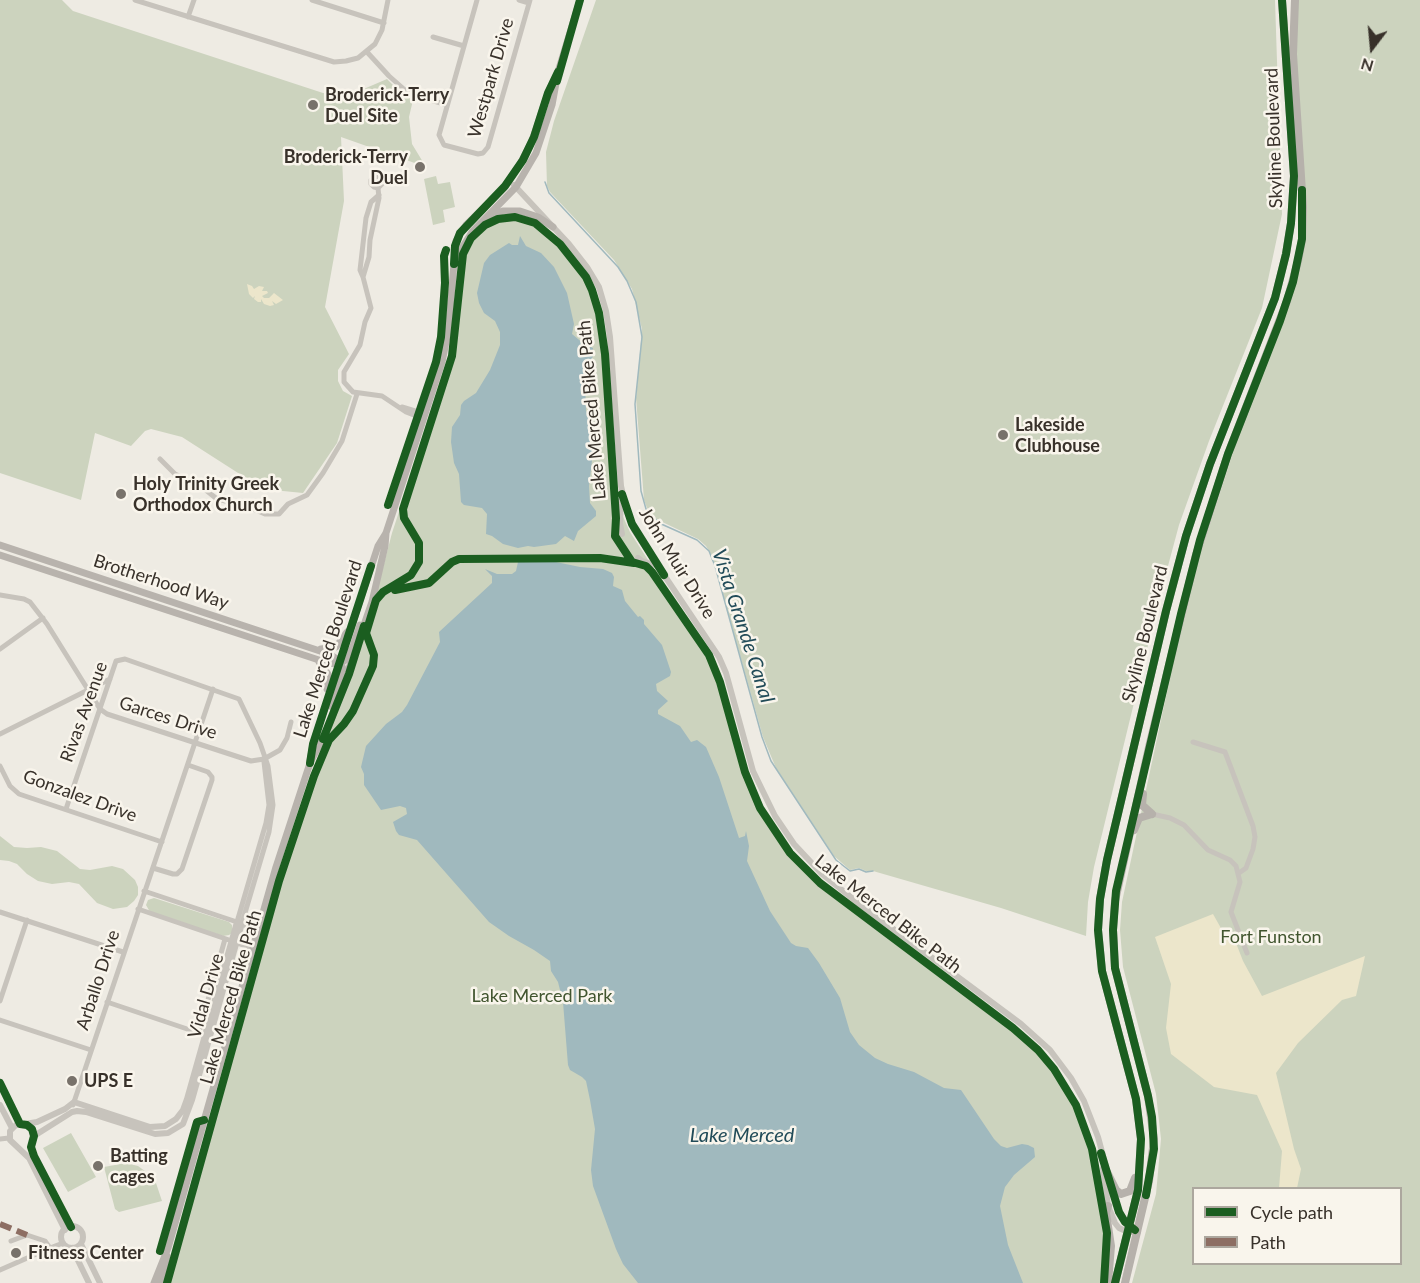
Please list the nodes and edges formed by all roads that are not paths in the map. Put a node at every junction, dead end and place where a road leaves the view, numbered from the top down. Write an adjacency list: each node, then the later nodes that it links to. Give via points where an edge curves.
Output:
1 (135, 0): 11 (street)
2 (194, 0): 11 (street)
3 (312, 0): 12 (street)
4 (388, 0): 12 (street)
5 (477, 0): 14 (street)
6 (519, 0): 10 (street)
7 (580, 0): 16 (main road, Lake Merced Boulevard)
8 (1282, 0): 91 (main road, Skyline Boulevard, via 1294,176 1287,254 1272,305 1183,544 1100,899 1102,971 1136,1099)
9 (1295, 0): 54 (main road, Skyline Boulevard, via 1293,54 1303,207 1298,261 1287,301 1204,526)
10 (529, 1): 17 (street, Westpark Drive, via 487,149 475,154 440,141)
11 (188, 17): 15 (street, via 327,62 346,62)
12 (384, 23): 15 (street)
13 (433, 37): 14 (street)
14 (464, 46): 17 (street)
15 (367, 52): 17 (street, via 406,90)
16 (558, 72): 18 (main road, Lake Merced Boulevard, via 530,146); 19 (main road, Lake Merced Boulevard, via 542,139)
17 (447, 105)
18 (509, 181): 19 (street, John Muir Drive); 23 (main road, Lake Merced Boulevard, via 460,233)
19 (516, 187): 21 (main road, Lake Merced Boulevard); 22 (street, John Muir Drive)
20 (378, 188): 24 (street, via 363,278 371,308 360,345 343,375 347,388)
21 (482, 221): 22 (main road, via 517,210 535,215); 23 (main road, Lake Merced Boulevard)
22 (553, 227): 27 (street, John Muir Drive, via 587,267 604,303 612,354)
23 (455, 259): 25 (main road, Lake Merced Boulevard, via 445,352)
24 (357, 394): 25 (street, via 382,396); 26 (street, via 344,437 323,473 307,495 288,504 279,514 265,514 217,499 175,474)
25 (424, 417): 28 (main road, Lake Merced Boulevard)
26 (160, 459)
27 (622, 494): 29 (street); 34 (street, John Muir Drive, via 632,524)
28 (386, 533): 31 (main road, Lake Merced Boulevard); 37 (main road, Lake Merced Boulevard, via 378,546)
29 (622, 534)
30 (0, 545): 38 (main road, Brotherhood Way)
31 (385, 546): 42 (main road, via 352,649); 50 (main road, Lake Merced Boulevard, via 359,642)
32 (0, 555): 40 (main road, Brotherhood Way)
33 (638, 558): 34 (street)
34 (658, 566): 92 (street, John Muir Drive, via 723,665 756,778 789,837 835,884 1044,1044 1084,1101)
35 (0, 595): 36 (street, Garces Drive, via 27,600)
36 (43, 618): 39 (street); 45 (street, Garces Drive)
37 (354, 620): 38 (main road, via 336,647); 42 (main road, Lake Merced Boulevard)
38 (312, 647): 42 (main road, Brotherhood Way)
39 (0, 649)
40 (309, 657): 42 (main road, Brotherhood Way); 47 (main road, via 324,666 329,676)
41 (119, 660): 43 (street, Rivas Avenue); 44 (street, Vidal Drive)
42 (341, 663): 47 (main road, Lake Merced Boulevard); 50 (main road, via 343,672)
43 (110, 679): 45 (street); 46 (street, Rivas Avenue)
44 (213, 689): 52 (street, Arballo Drive); 53 (street, Vidal Drive, via 239,699)
45 (88, 690): 46 (street, Garces Drive); 49 (street)
46 (100, 709): 52 (street, Garces Drive); 58 (street, Rivas Avenue)
47 (322, 719): 55 (main road, Lake Merced Boulevard)
48 (291, 722): 53 (street, via 280,750)
49 (0, 734)
50 (323, 738): 55 (main road, Lake Merced Boulevard)
51 (1193, 742): 63 (street, via 1225,752 1253,826 1253,849 1246,868)
52 (195, 744): 53 (street, Garces Drive, via 244,760); 56 (street, Arballo Drive)
53 (264, 759): 68 (street, Vidal Drive, via 270,773 273,814)
54 (1146, 760): 59 (main road, via 1142,805); 61 (main road, Skyline Boulevard)
55 (310, 764): 69 (main road, Lake Merced Boulevard)
56 (188, 765): 60 (street, Arballo Drive); 62 (street, via 208,772 212,780 186,858 177,874)
57 (0, 766): 58 (street, Gonzalez Drive, via 15,791)
58 (66, 809): 60 (street, Gonzalez Drive)
59 (1152, 814): 61 (main road, via 1139,818); 63 (street, via 1184,825 1208,850 1233,863)
60 (162, 842): 62 (street, Arballo Drive)
61 (1127, 842): 97 (main road, Skyline Boulevard, via 1115,902 1113,949 1148,1096 1154,1139)
62 (153, 868): 64 (street, Arballo Drive)
63 (1239, 873): 73 (street, via 1231,912)
64 (144, 891): 65 (street, Arballo Drive); 68 (street)
65 (138, 909): 70 (street); 72 (street, Arballo Drive)
66 (0, 912): 67 (street)
67 (27, 920): 72 (street); 74 (street)
68 (239, 923): 69 (street); 70 (street, Vidal Drive)
69 (258, 929): 71 (main road, Lake Merced Boulevard)
70 (231, 941): 71 (street); 77 (street, Vidal Drive); 83 (street, Vidal Drive)
71 (253, 948): 103 (main road, Lake Merced Boulevard)
72 (123, 952): 75 (street, Arballo Drive)
73 (1247, 953)
74 (0, 1001)
75 (107, 1002): 77 (street); 78 (street, Arballo Drive)
76 (0, 1020): 78 (street)
77 (202, 1034): 83 (street, Vidal Drive)
78 (91, 1050): 80 (street, Arballo Drive)
79 (0, 1083): 84 (street)
80 (74, 1102): 82 (street, Arballo Drive); 84 (street, via 38,1122); 86 (street)
81 (0, 1105): 85 (street)
82 (69, 1113): 86 (street, via 86,1112); 89 (street)
83 (182, 1117): 86 (street)
84 (22, 1124): 85 (street); 89 (street, via 32,1129)
85 (12, 1128): 87 (street)
86 (150, 1130)
87 (9, 1138): 88 (street); 90 (street)
88 (0, 1139)
89 (33, 1139): 90 (street, via 26,1147); 95 (street, via 34,1156)
90 (18, 1147): 95 (street, via 29,1158)
91 (1141, 1160): 93 (main road, via 1133,1186 1126,1194 1117,1192); 96 (main road, Skyline Boulevard)
92 (1104, 1163): 93 (street, John Muir Drive); 94 (street, John Muir Drive)
93 (1107, 1172): 96 (street, John Muir Drive, via 1116,1206)
94 (1108, 1206): 96 (street, John Muir Drive, via 1114,1223 1119,1228); 109 (main road)
95 (68, 1228): 99 (street, via 62,1234); 100 (street, via 79,1229)
96 (1129, 1228): 97 (street, John Muir Drive); 110 (main road, Skyline Boulevard)
97 (1138, 1232): 111 (main road, Skyline Boulevard)
98 (11, 1241): 101 (street, via 27,1235 45,1241)
99 (63, 1244): 101 (street); 102 (street)
100 (81, 1244): 102 (street); 106 (street)
101 (50, 1248): 104 (street)
102 (72, 1248): 105 (street)
103 (168, 1248): 107 (main road, Lake Merced Boulevard); 108 (main road, Lake Merced Boulevard)
104 (0, 1270)
105 (89, 1283)
106 (100, 1283)
107 (154, 1283)
108 (161, 1283)
109 (1108, 1283)
110 (1115, 1283)
111 (1125, 1283)

